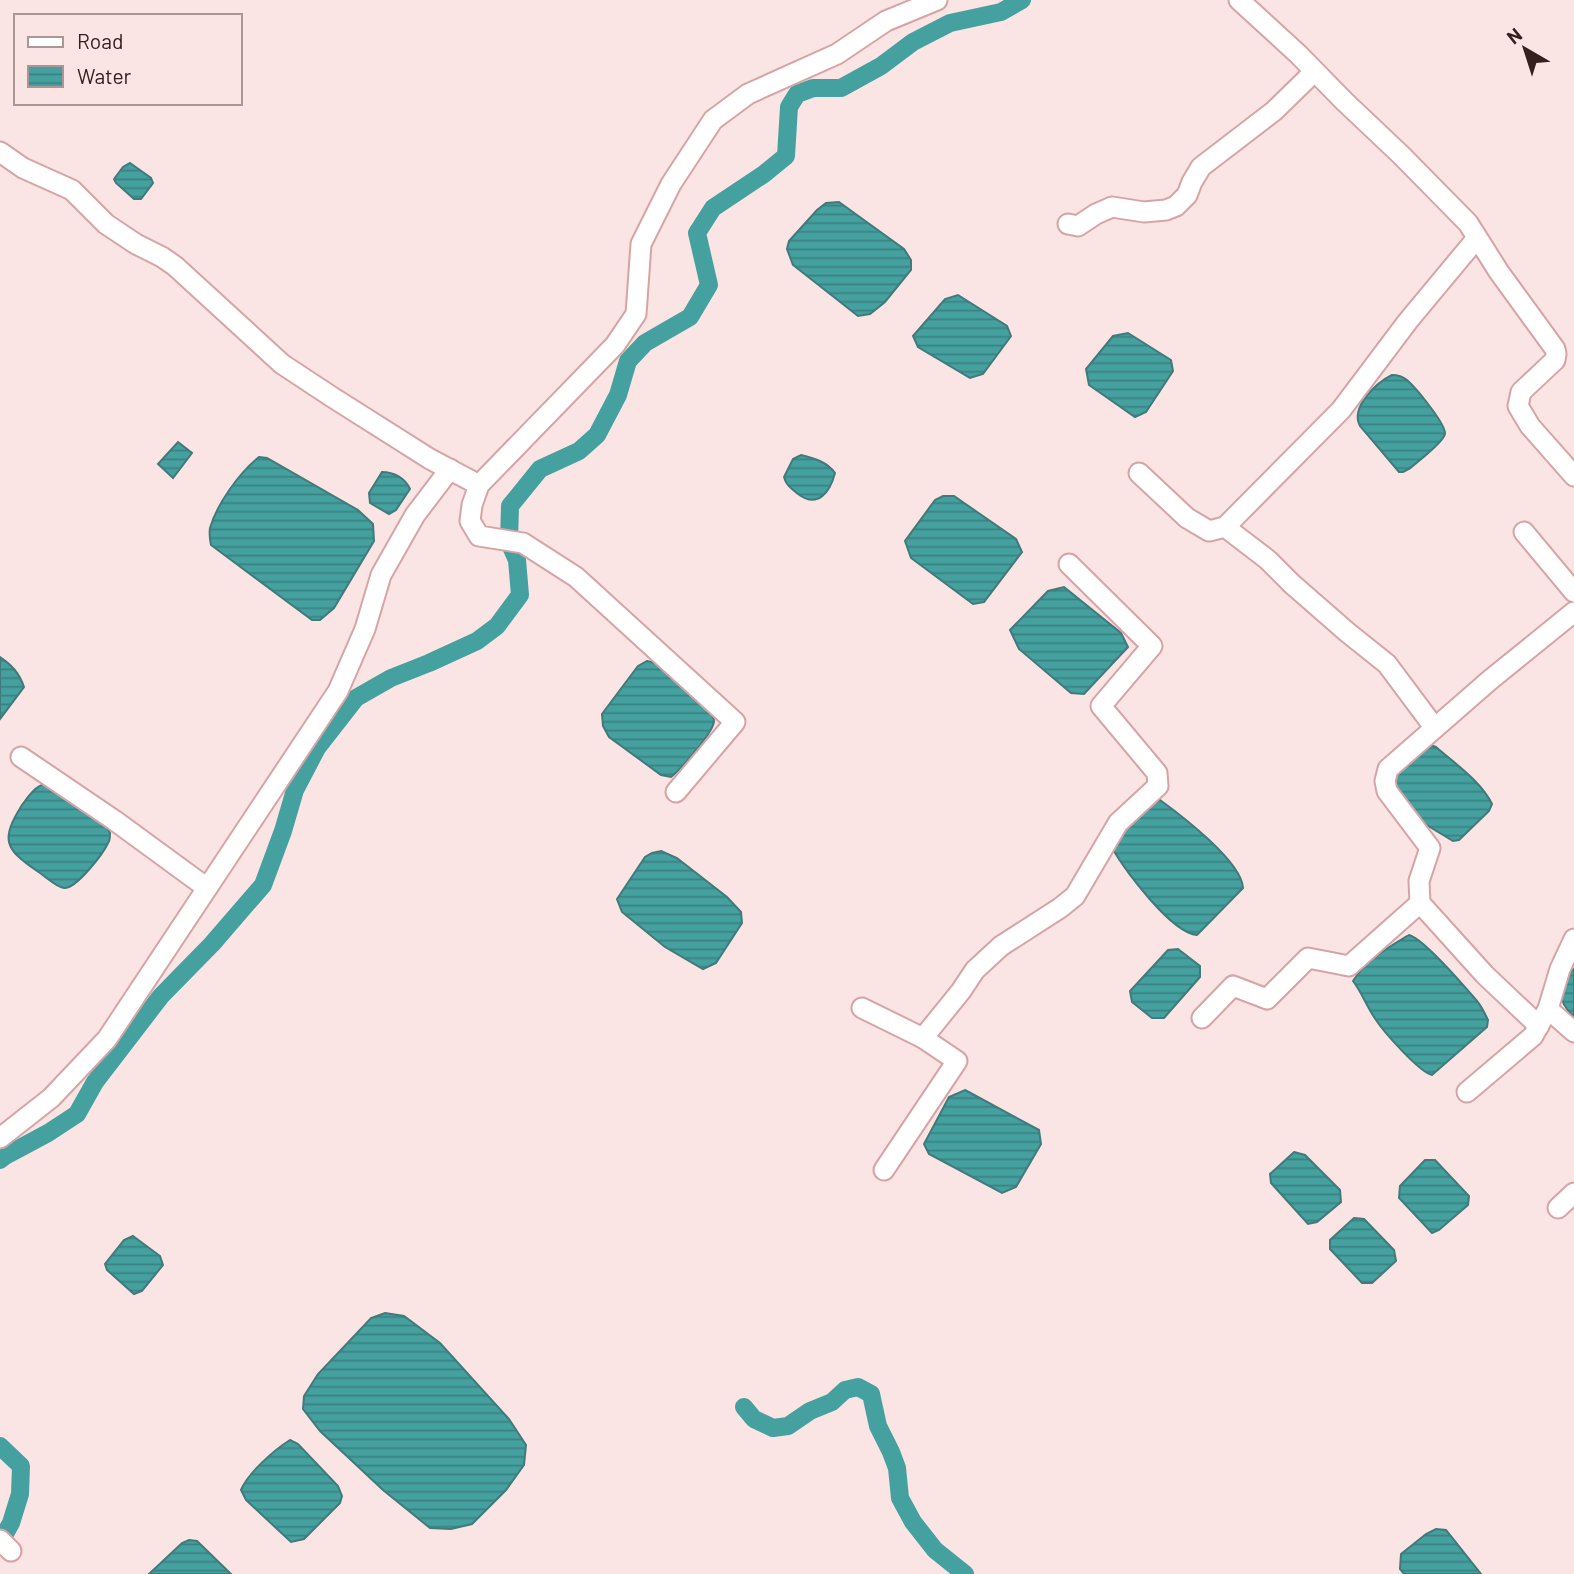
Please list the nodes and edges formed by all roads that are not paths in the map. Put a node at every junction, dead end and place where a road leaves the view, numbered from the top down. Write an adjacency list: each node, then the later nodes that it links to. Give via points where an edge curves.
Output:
1 (937, 0): 10 (street, via 886,21 837,54 748,94 713,120 671,184 641,244 636,314 615,345)
2 (1239, 0): 3 (street)
3 (1314, 72): 5 (street, via 1274,111 1201,167 1176,206 1144,212 1112,207 1078,226); 6 (street, via 1442,195)
4 (0, 152): 7 (street, via 72,190 106,224 175,266 282,364)
5 (1068, 224)
6 (1477, 238): 9 (street, via 1555,349 1555,360 1521,392 1518,406); 11 (street, via 1341,410)
7 (450, 470): 10 (street); 19 (street, via 415,515 381,575 365,629 338,691)
8 (1139, 473): 11 (street, via 1187,518 1209,531)
9 (1574, 476)
10 (480, 485): 18 (street, via 470,521 479,536 523,543 576,577 735,722)
11 (1226, 527): 16 (street, via 1387,664)
12 (1524, 532): 14 (street)
13 (1069, 565): 26 (street, via 1152,646 1101,706 1157,773 1158,786 1118,823 1075,896 1001,946 975,970)
14 (1574, 593)
15 (1574, 612): 16 (street)
16 (1434, 727): 20 (street, via 1388,769 1385,781 1387,791 1430,848 1419,881)
17 (20, 757): 19 (street)
18 (676, 792)
19 (206, 888): 28 (street, via 107,1039 51,1098)
20 (1420, 903): 23 (street, via 1485,975); 24 (street, via 1349,966 1308,958 1267,999 1233,986)
21 (1574, 939): 23 (street)
22 (862, 1008): 26 (street)
23 (1544, 1017): 25 (street); 27 (street, via 1532,1036)
24 (1202, 1018)
25 (1574, 1032)
26 (923, 1038): 29 (street, via 957,1061)
27 (1467, 1092)
28 (0, 1138)
29 (884, 1170)
30 (1574, 1194): 31 (street)
31 (1558, 1208)

